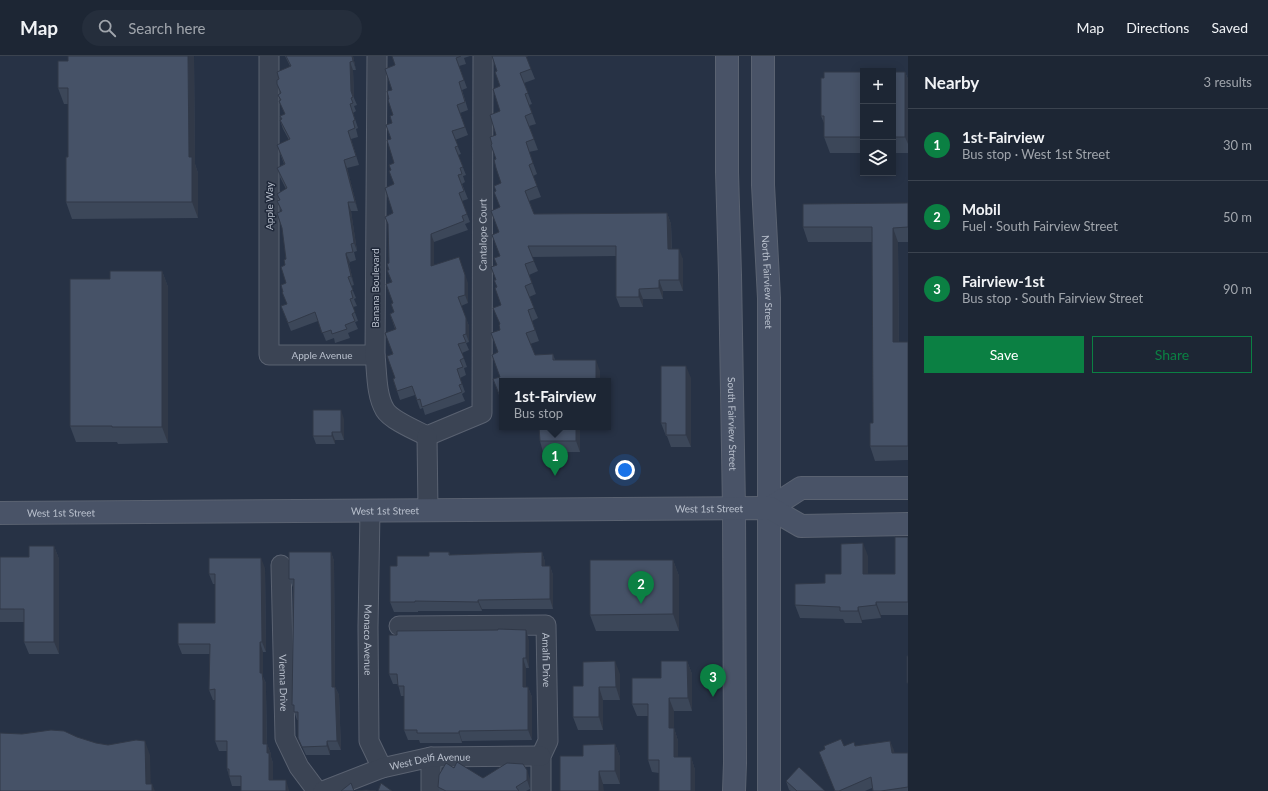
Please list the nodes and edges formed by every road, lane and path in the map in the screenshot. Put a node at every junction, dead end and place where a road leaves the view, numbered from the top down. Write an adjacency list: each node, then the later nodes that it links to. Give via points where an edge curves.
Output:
1 (269, 56): 6 (street, Apple Way)
2 (377, 56): 7 (street, Banana Boulevard)
3 (483, 56): 8 (street, Cantalope Court, via 482,413)
4 (727, 56): 10 (main road, South Fairview Street)
5 (763, 56): 11 (main road, North Fairview Street, via 763,185 769,298)
6 (269, 355): 7 (street, Apple Avenue)
7 (375, 355): 8 (street, Banana Boulevard, via 380,395 385,411 404,425)
8 (427, 436): 13 (street)
9 (908, 488): 11 (main road, via 801,488)
10 (734, 508): 11 (main road, West 1st Street); 13 (main road, West 1st Street); 25 (main road, South Fairview Street)
11 (770, 508): 15 (main road, via 801,526); 26 (main road)
12 (370, 510): 13 (main road, West 1st Street); 14 (main road, West 1st Street); 20 (street, Monaco Avenue, via 369,741)
13 (428, 510)
14 (0, 513)
15 (908, 524)
16 (281, 565): 21 (street, Vienna Drive, via 285,738 299,767)
17 (399, 626): 18 (street, Amalfi Drive, via 546,625 548,741)
18 (541, 756): 19 (street, West Delfi Avenue); 24 (street, Amalfi Drive)
19 (431, 757): 20 (street, West Delfi Avenue); 23 (street)
20 (382, 768): 22 (street, West Delfi Avenue)
21 (317, 791)
22 (323, 791)
23 (431, 791)
24 (541, 791)
25 (734, 791)
26 (769, 791)

